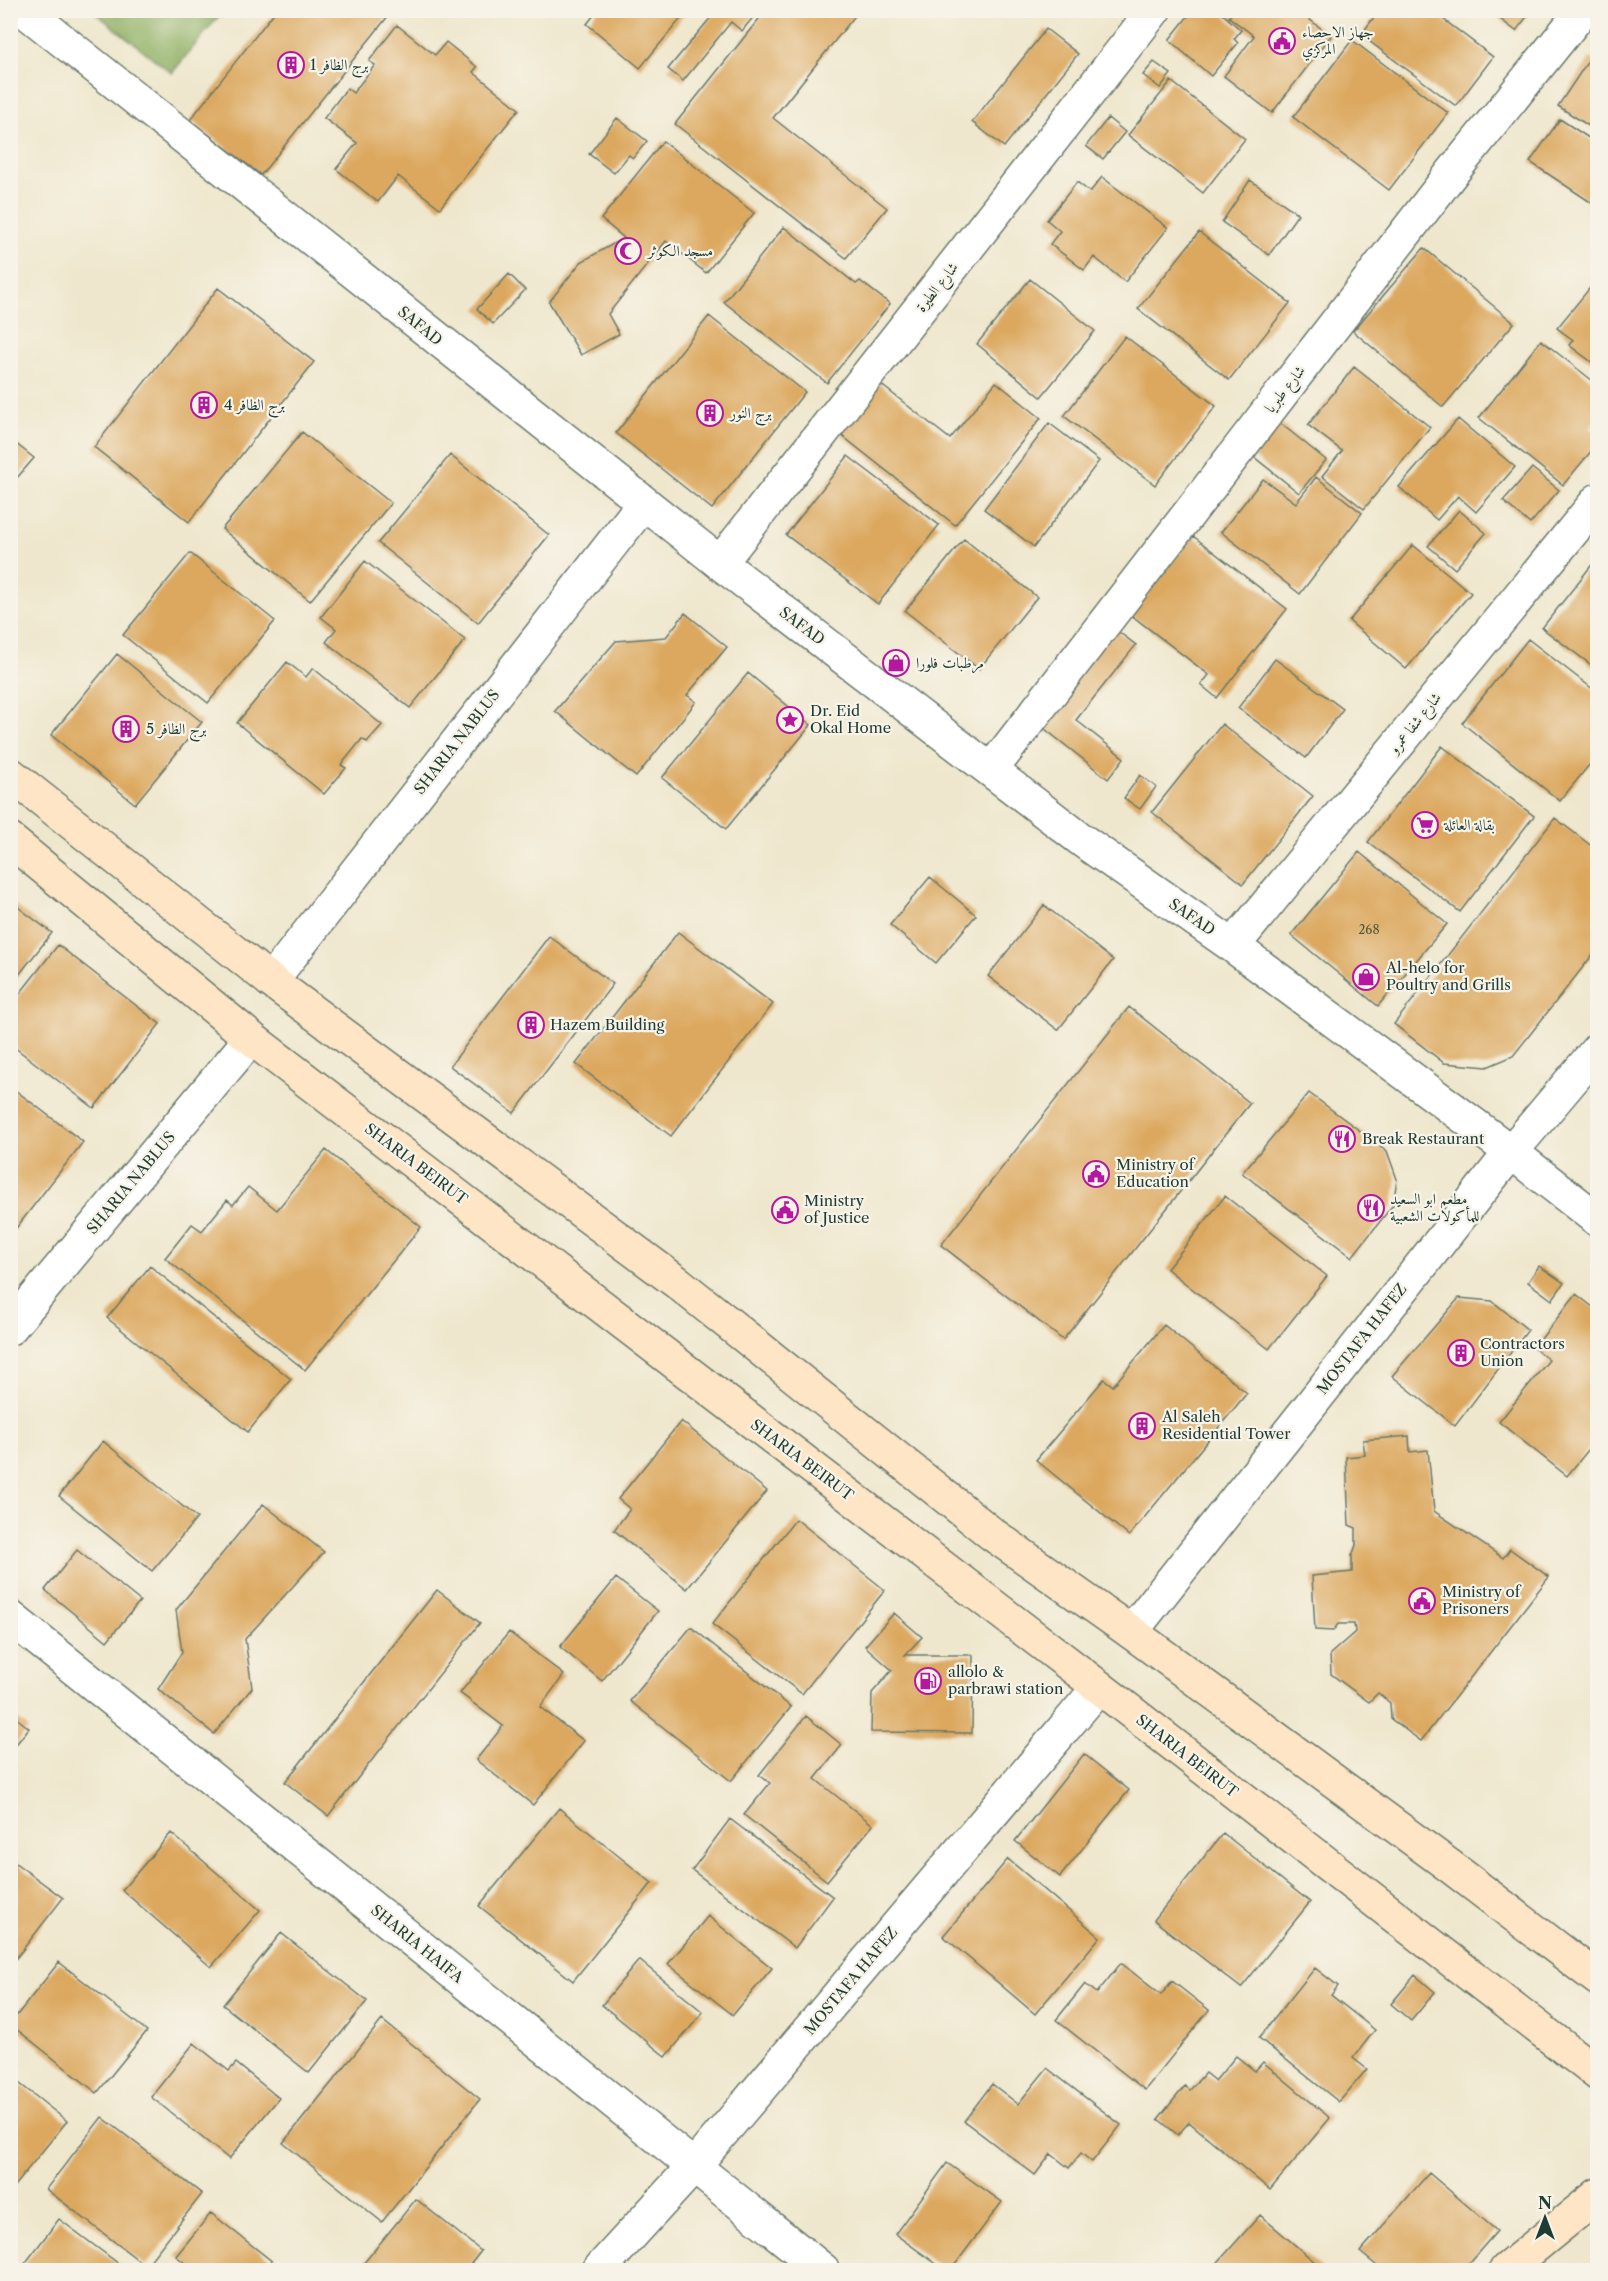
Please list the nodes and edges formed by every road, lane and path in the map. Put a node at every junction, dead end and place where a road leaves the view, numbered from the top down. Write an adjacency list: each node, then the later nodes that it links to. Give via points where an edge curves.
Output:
1 (24, 10): 5 (street, SAFAD)
2 (1154, 10): 6 (street, شارع الطيرة)
3 (1583, 10): 7 (street, شارع طبريا, via 1451,174)
4 (1598, 500): 10 (street, شارع شفا عمرو)
5 (644, 504): 6 (street, SAFAD); 11 (street, SHARIA NABLUS)
6 (720, 563): 7 (street, SAFAD)
7 (991, 770): 10 (street, SAFAD, via 1083,841)
8 (10, 774): 11 (main road)
9 (10, 840): 12 (main road, SHARIA BEIRUT)
10 (1233, 946): 14 (street, SAFAD)
11 (271, 981): 18 (main road, via 678,1283 992,1534)
12 (251, 1038): 16 (street, SHARIA NABLUS); 19 (main road, SHARIA BEIRUT)
13 (1598, 1049): 14 (street, MOSTAFA HAFEZ)
14 (1511, 1152): 15 (street, SAFAD); 18 (street, MOSTAFA HAFEZ)
15 (1598, 1220)
16 (10, 1328)
17 (10, 1617): 22 (street, SHARIA HAIFA)
18 (1131, 1632): 20 (main road)
19 (1099, 1687): 21 (main road, SHARIA BEIRUT); 22 (street, MOSTAFA HAFEZ)
20 (1598, 1979)
21 (1598, 2074)
22 (694, 2166): 24 (street, MOSTAFA HAFEZ); 25 (street, SHARIA HAIFA)
23 (1598, 2195): 26 (main road)
24 (599, 2271)
25 (823, 2271)
26 (1506, 2271)

